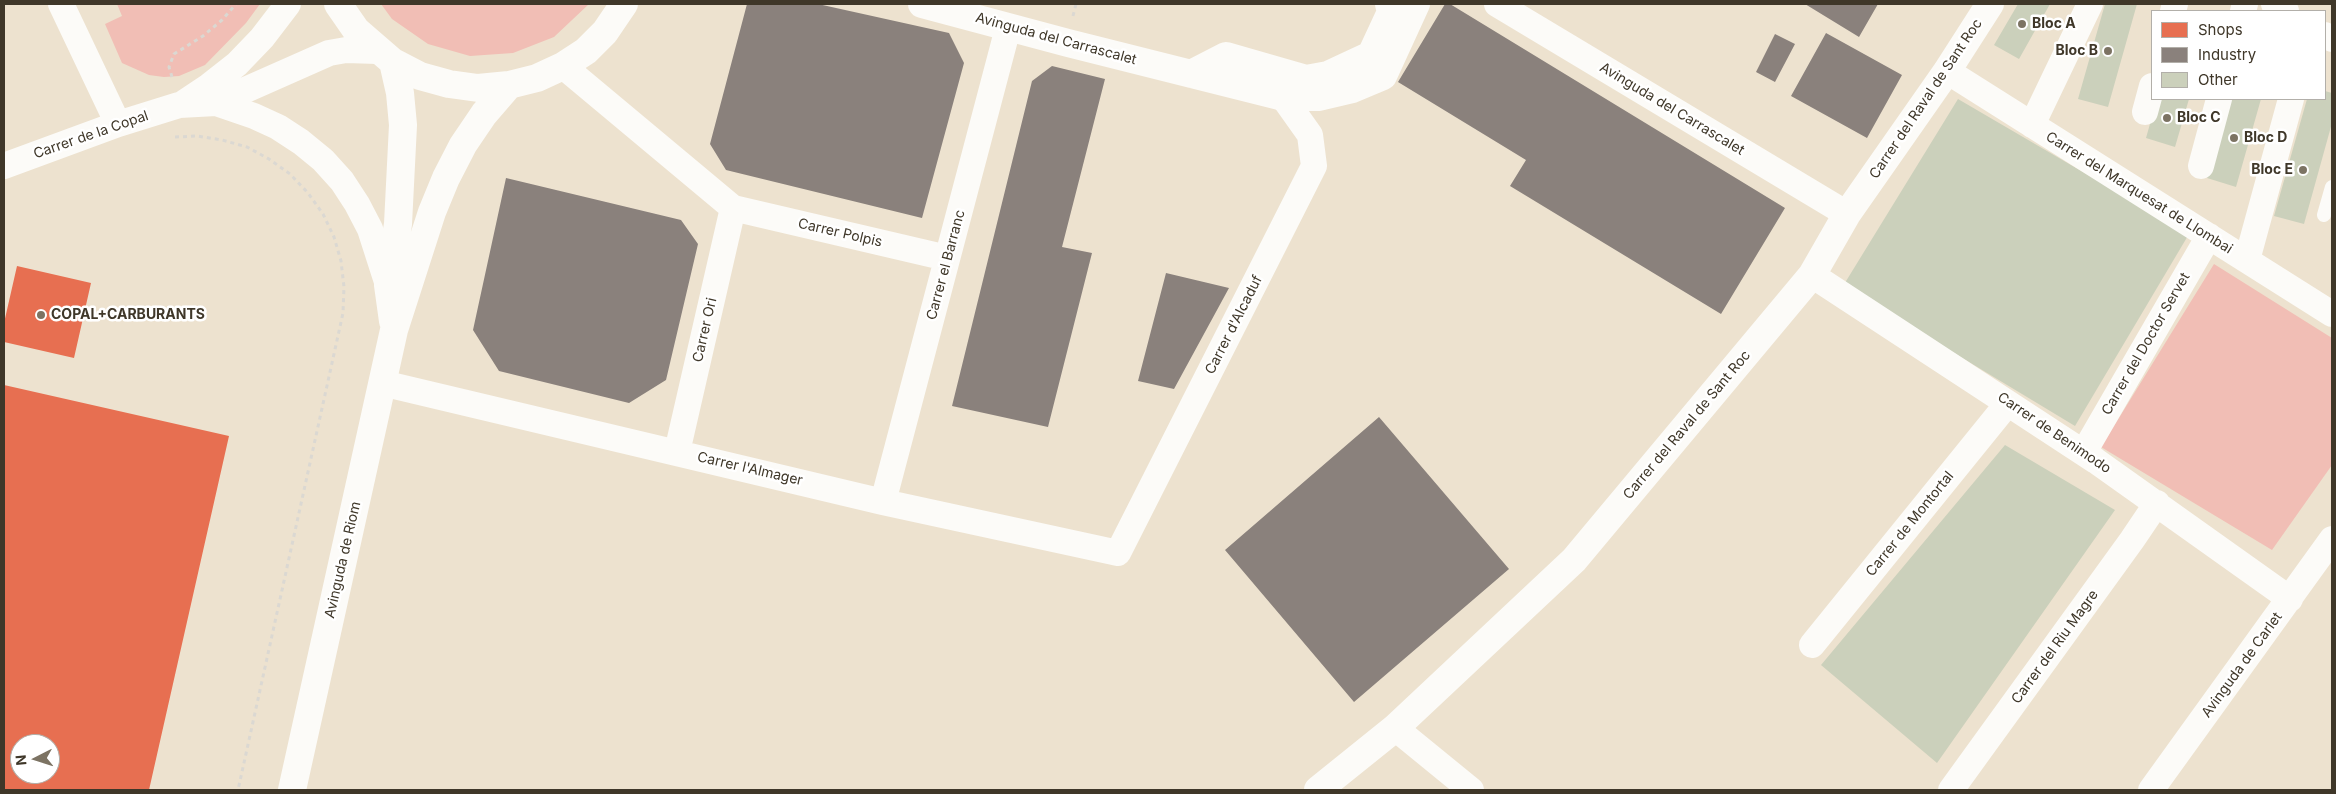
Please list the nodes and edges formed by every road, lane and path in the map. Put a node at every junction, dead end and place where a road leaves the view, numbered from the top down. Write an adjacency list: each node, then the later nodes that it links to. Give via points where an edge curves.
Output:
1 (61, 4): 24 (street)
2 (288, 4): 22 (street, Carrer de la Copal, via 262,38 236,64)
3 (338, 4): 12 (street, via 356,30)
4 (624, 4): 13 (street, via 605,32)
5 (922, 4): 11 (street, Avinguda del Carrascalet)
6 (1389, 4): 15 (street, via 1391,12 1371,55 1328,75 1306,79 1226,56)
7 (1416, 4): 18 (street, Avinguda del Carrascalet, via 1383,76 1352,89 1318,97)
8 (1497, 4): 31 (street, Avinguda del Carrascalet)
9 (1990, 4): 14 (street, Carrer del Raval de Sant Roc)
10 (2090, 4): 25 (street)
11 (1008, 28): 15 (street, Avinguda del Carrascalet); 34 (street, Carrer el Barranc)
12 (386, 57): 16 (street, via 420,76 449,84 478,88); 21 (street, Carrer de la Copal, via 346,50 329,53); 37 (street, Avinguda de Riom, via 401,101 402,159 398,224)
13 (563, 66): 16 (street); 30 (street)
14 (1947, 71): 25 (street, Carrer del Marquesat de Llombai); 31 (street, Carrer del Raval de Sant Roc)
15 (1191, 74): 18 (street, Avinguda del Carrascalet)
16 (509, 85): 39 (street, Avinguda de Riom, via 468,137 446,178)
17 (2151, 90): 23 (street)
18 (1283, 97): 47 (street, Carrer d'Alcaduf, via 1310,135 1314,166)
19 (2219, 100): 28 (street)
20 (2291, 100): 35 (street)
21 (216, 102): 22 (street, Carrer de la Copal); 37 (street, Carrer de la Copal, via 278,127 301,142 342,181 370,229)
22 (179, 105): 24 (street, Carrer de la Copal)
23 (2145, 112)
24 (118, 124): 27 (street, Carrer de la Copal)
25 (2032, 125): 33 (street, Carrer del Marquesat de Llombai)
26 (171, 137): 51 (path, via 197,136 222,140 269,159 290,174 308,193 334,237 344,287 343,313)
27 (4, 166)
28 (2200, 166)
29 (2332, 187): 32 (lane)
30 (733, 208): 34 (street, Carrer Polpis); 42 (street, Carrer Ori)
31 (1848, 214): 36 (street, Carrer del Raval de Sant Roc)
32 (2324, 215)
33 (2209, 236): 35 (street, Carrer del Marquesat de Llombai); 43 (street, Carrer del Doctor Servet)
34 (948, 258): 44 (street, Carrer el Barranc)
35 (2247, 260): 38 (street, Carrer del Marquesat de Llombai)
36 (1812, 275): 41 (street, Carrer de Benimodo); 50 (street, Carrer del Raval de Sant Roc, via 1574,560)
37 (388, 285): 39 (street, Avinguda de Riom)
38 (2332, 314)
39 (394, 330): 40 (street, Avinguda de Riom)
40 (382, 383): 42 (street, Carrer l'Almager); 52 (street, Avinguda de Riom)
41 (2008, 403): 43 (street, Carrer de Benimodo); 49 (street, Carrer de Montortal)
42 (677, 452): 44 (street, Carrer l'Almager)
43 (2084, 452): 45 (street, Carrer de Benimodo)
44 (883, 502): 47 (street, Carrer l'Almager)
45 (2156, 502): 48 (street, Carrer de Benimodo); 55 (street, Carrer del Riu Magre)
46 (2332, 539): 48 (street, Avinguda de Carlet)
47 (1118, 553)
48 (2290, 599): 56 (street, Avinguda de Carlet)
49 (1812, 645)
50 (1395, 728): 53 (street, Carrer del Raval de Sant Roc); 54 (street)
51 (238, 790)
52 (292, 790)
53 (1318, 790)
54 (1470, 790)
55 (1951, 790)
56 (2151, 790)

